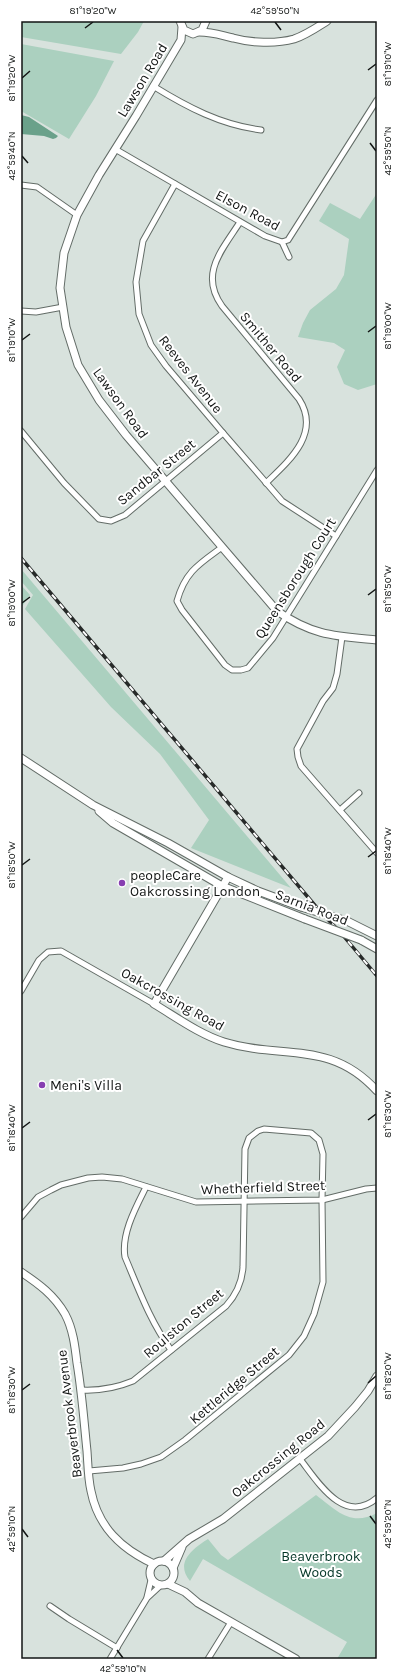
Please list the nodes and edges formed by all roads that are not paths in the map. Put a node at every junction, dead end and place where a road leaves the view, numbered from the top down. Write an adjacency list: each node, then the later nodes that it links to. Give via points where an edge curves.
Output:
1 (206, 21): 4 (street); 5 (street, via 204,28)
2 (326, 21): 4 (street, via 300,36 281,41 253,42)
3 (181, 24): 5 (street, via 186,32); 6 (street, Lawson Road)
4 (214, 32): 5 (street)
5 (196, 33): 6 (street, Lawson Road)
6 (181, 40): 7 (street, Lawson Road)
7 (153, 86): 9 (street, via 197,112 226,123); 10 (street, Lawson Road)
8 (377, 100): 15 (street, Elson Road, via 288,240)
9 (260, 130)
10 (115, 149): 11 (street, Elson Road); 13 (street, Lawson Road)
11 (175, 184): 14 (street, Elson Road); 20 (street, Reeves Avenue, via 143,241 136,282 139,314 151,345)
12 (21, 185): 13 (street, via 37,187)
13 (77, 215): 17 (street, Lawson Road, via 64,253 60,288)
14 (240, 222): 15 (street, Elson Road); 23 (street, Smither Road, via 215,262 212,289 222,306 299,399 305,409 308,424 303,439 288,461)
15 (282, 242): 16 (street)
16 (289, 257)
17 (63, 307): 18 (street, via 36,312); 22 (street, Lawson Road, via 71,346 81,371 126,436)
18 (21, 310)
19 (21, 431): 22 (street, Sandbar Street, via 64,484 99,519 112,521 126,515)
20 (222, 433): 22 (street, Sandbar Street); 23 (street, Reeves Avenue)
21 (377, 470): 24 (street, Queensborough Court)
22 (166, 481): 25 (street, Lawson Road)
23 (266, 482): 24 (street, Reeves Avenue, via 282,501)
24 (336, 536): 26 (street, Queensborough Court)
25 (221, 548): 26 (street, Lawson Road); 26 (street, Queensborough Court, via 195,567 180,588 176,601 225,665 232,670 248,668)
26 (287, 618): 27 (street, Lawson Road, via 304,628)
27 (342, 637): 28 (street, Lawson Road); 32 (street, via 333,688 297,748 302,766)
28 (377, 640)
29 (21, 758): 31 (street, Sarnia Road)
30 (359, 793): 32 (street)
31 (93, 805): 34 (street, Sarnia Road); 35 (street, Sarnia Road, via 112,822)
32 (340, 810): 33 (street)
33 (377, 853)
34 (228, 877): 35 (street); 36 (street, Sarnia Road, bridge, via 258,891 347,921)
35 (222, 886): 37 (street, Sarnia Road, bridge, via 361,940); 39 (street)
36 (377, 936)
37 (377, 950)
38 (21, 991): 39 (street, Oakcrossing Road, via 39,960 48,952 61,951)
39 (154, 1004): 40 (street, Oakcrossing Road, via 205,1035 223,1042 253,1049 318,1055 336,1060 356,1071)
40 (377, 1091)
41 (146, 1187): 44 (street, Whetherfield Street, via 196,1202); 45 (street, Whetherfield Street, via 122,1179 88,1178 61,1185 38,1197); 47 (street, via 126,1236 125,1257 150,1317)
42 (377, 1188): 43 (street, Whetherfield Street)
43 (322, 1200): 44 (street, Whetherfield Street); 44 (street, Kettleridge Street, via 323,1154 319,1140 311,1133 269,1129 258,1131 249,1138 244,1149); 51 (street, Kettleridge Street, via 323,1282 314,1314 304,1336 289,1355 161,1457 123,1468)
44 (244, 1201): 47 (street, Roulston Street, via 243,1267 236,1293 226,1306)
45 (21, 1217)
46 (21, 1272): 49 (street, Beaverbrook Avenue, via 48,1291 65,1314 72,1329)
47 (171, 1350): 49 (street, Roulston Street, via 126,1384 101,1390)
48 (377, 1376): 50 (street, Oakcrossing Road, via 342,1422)
49 (81, 1390): 51 (street, Beaverbrook Avenue)
50 (300, 1459): 52 (street, via 342,1505 364,1506); 53 (street, Oakcrossing Road, via 223,1519 197,1533)
51 (89, 1471): 55 (street, Beaverbrook Avenue, via 91,1491 104,1524 124,1547)
52 (377, 1498)
53 (183, 1545): 54 (street, Oakcrossing Road); 56 (street, Oakcrossing Road)
54 (164, 1561): 55 (street); 56 (street, via 169,1562)
55 (152, 1567): 57 (street)
56 (173, 1572): 58 (street, via 172,1580); 60 (street)
57 (151, 1580): 59 (street); 61 (street)
58 (168, 1584): 59 (street); 60 (street)
59 (160, 1586): 61 (street)
60 (185, 1592): 63 (street, via 198,1603)
61 (147, 1598): 64 (street)
62 (50, 1606): 64 (street)
63 (231, 1622): 66 (street); 67 (street)
64 (117, 1648): 65 (street)
65 (110, 1659)
66 (208, 1659)
67 (296, 1659)

